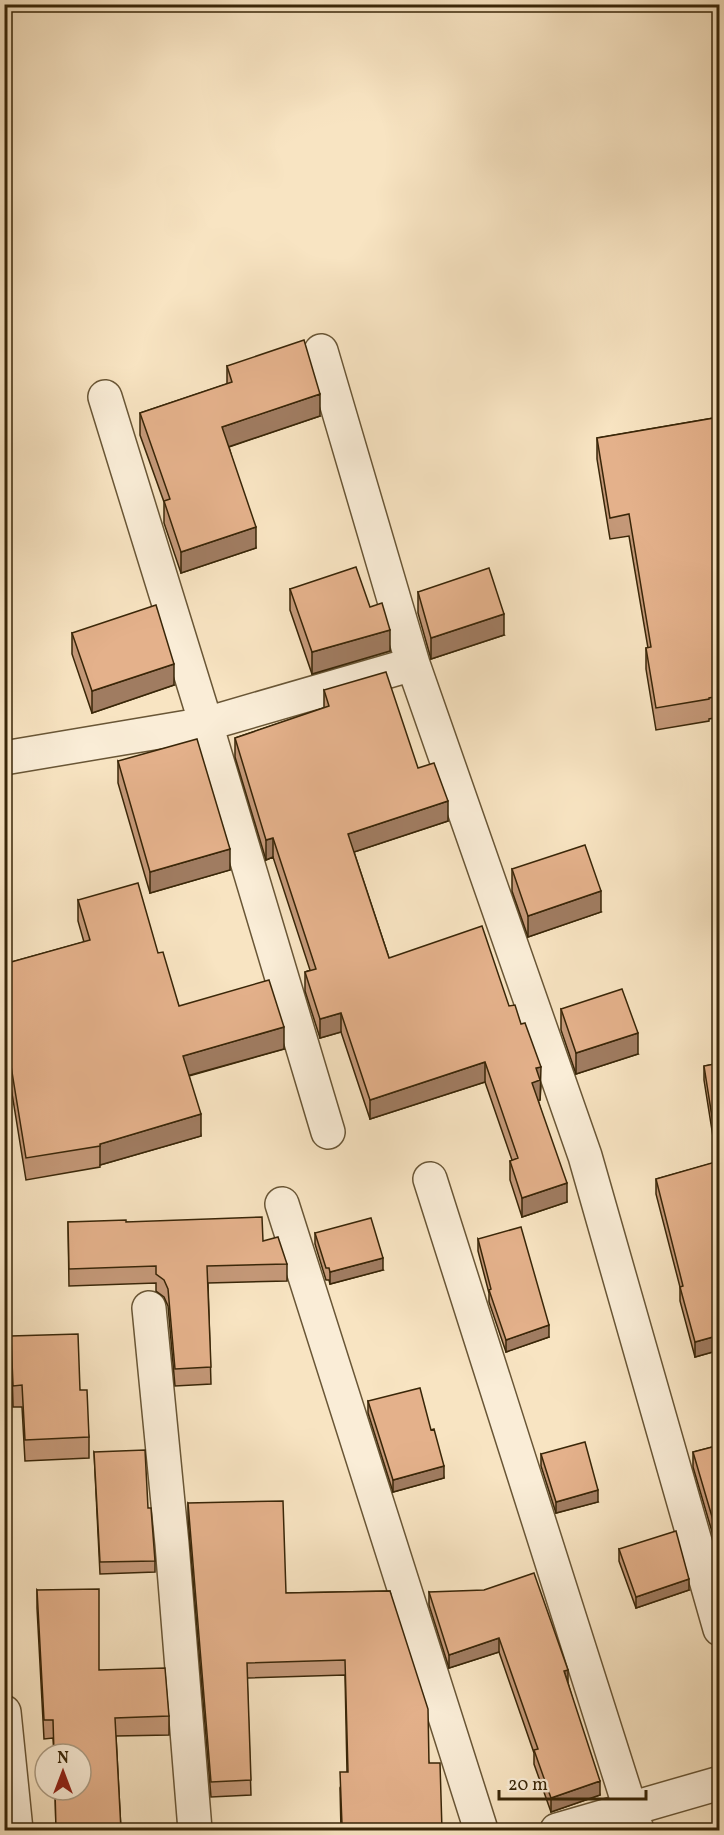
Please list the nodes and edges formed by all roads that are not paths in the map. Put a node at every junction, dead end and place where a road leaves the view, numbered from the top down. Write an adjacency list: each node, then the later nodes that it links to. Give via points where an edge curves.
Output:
1 (321, 351): 3 (street)
2 (105, 397): 4 (street)
3 (413, 664): 4 (street); 10 (street, via 585,1156)
4 (206, 724): 5 (street); 6 (street)
5 (4, 758)
6 (328, 1132)
7 (430, 1179): 13 (street)
8 (282, 1204): 16 (street)
9 (149, 1308): 15 (street)
10 (720, 1629)
11 (4, 1712): 14 (street)
12 (720, 1783): 13 (street)
13 (633, 1820): 17 (street)
14 (16, 1830)
15 (195, 1830)
16 (481, 1830)
17 (558, 1830)

